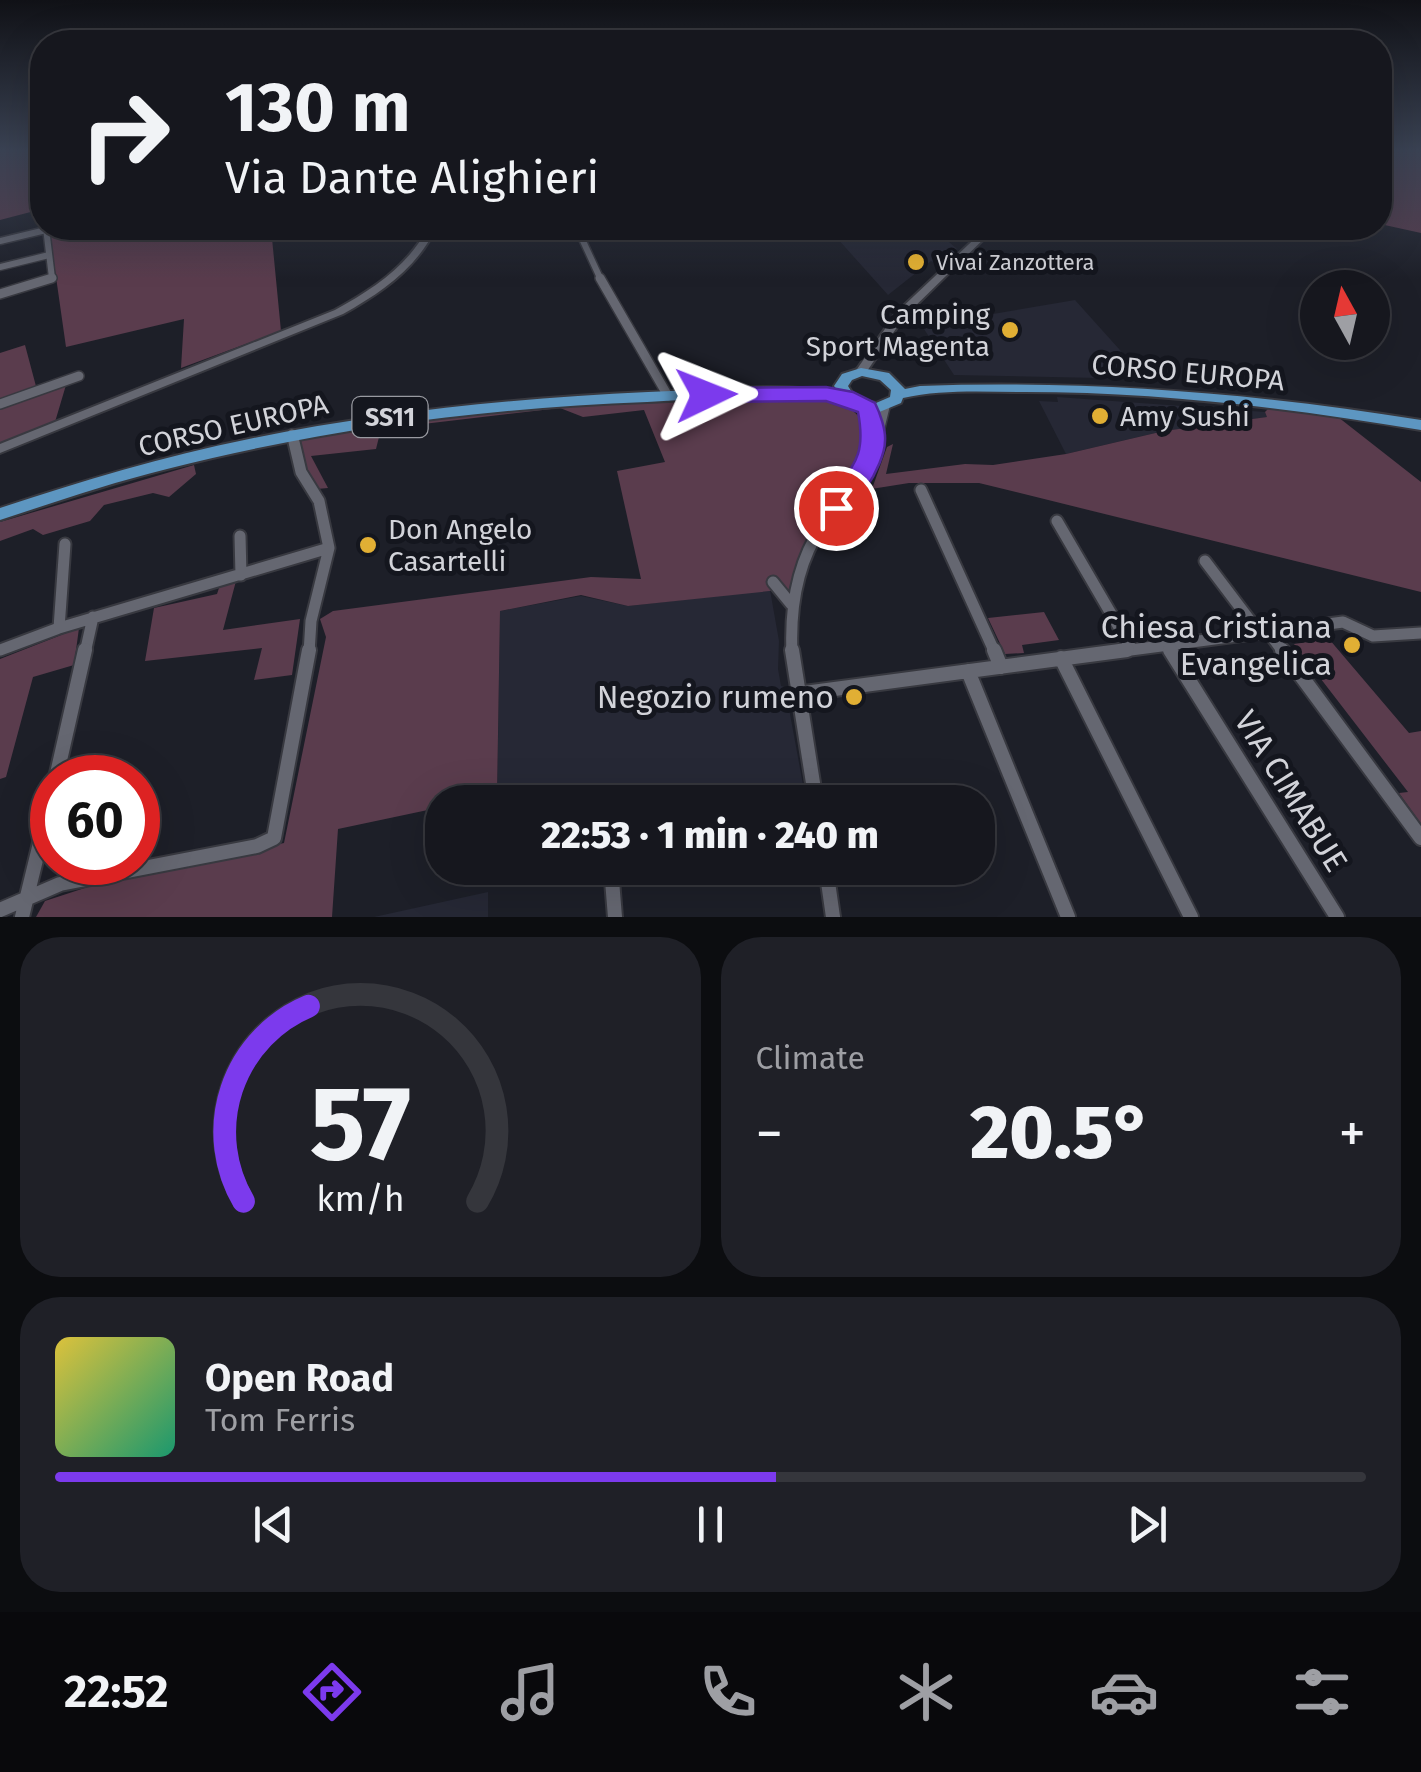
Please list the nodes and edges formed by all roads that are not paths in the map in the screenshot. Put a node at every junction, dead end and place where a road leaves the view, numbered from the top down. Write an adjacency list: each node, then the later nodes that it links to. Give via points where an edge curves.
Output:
1 (30, 233): 6 (street)
2 (47, 240): 7 (street)
3 (425, 240): 26 (street, via 400,272 338,312)
4 (582, 240): 18 (street)
5 (978, 240): 10 (street)
6 (0, 241)
7 (49, 255): 8 (street); 9 (street, via 52,278)
8 (0, 268)
9 (0, 294)
10 (876, 346): 11 (street); 13 (street)
11 (861, 372): 13 (main road, CORSO EUROPA); 14 (main road, CORSO EUROPA)
12 (80, 376): 20 (street)
13 (887, 378): 15 (main road, CORSO EUROPA); 17 (main road)
14 (843, 381): 16 (main road, CORSO EUROPA); 19 (main road)
15 (950, 388): 17 (main road, CORSO EUROPA); 23 (main road, CORSO EUROPA, via 1140,390)
16 (781, 393): 18 (main road, CORSO EUROPA / SS11); 19 (main road, CORSO EUROPA)
17 (898, 395): 21 (main road)
18 (668, 396): 24 (main road, CORSO EUROPA / SS11, via 492,404)
19 (845, 397): 22 (main road)
20 (0, 404)
21 (885, 407): 22 (main road); 25 (street)
22 (868, 408): 25 (street)
23 (1421, 425)
24 (292, 434): 28 (main road, CORSO EUROPA / SS11); 32 (street)
25 (874, 440): 36 (street, via 862,475 811,546)
26 (0, 450)
27 (921, 490): 45 (street)
28 (0, 514)
29 (1057, 521): 42 (street)
30 (240, 536): 34 (street)
31 (65, 544): 38 (street)
32 (329, 548): 34 (street); 54 (street, via 274,838)
33 (1204, 561): 39 (street)
34 (240, 575): 37 (street)
35 (773, 582): 36 (street)
36 (791, 604): 47 (street)
37 (93, 617): 38 (street); 48 (street)
38 (59, 628): 43 (street)
39 (1262, 631): 40 (street, via 1343,622 1373,636); 41 (street); 50 (street)
40 (1421, 632)
41 (1166, 644): 42 (street); 61 (street, VIA CIMABUE)
42 (1131, 648): 44 (street)
43 (0, 650)
44 (1061, 658): 45 (street); 60 (street)
45 (1001, 667): 46 (street)
46 (968, 671): 47 (street); 59 (street)
47 (797, 694): 49 (street)
48 (61, 755)
49 (813, 785)
50 (1421, 838)
51 (31, 885): 54 (street)
52 (612, 885): 57 (street)
53 (828, 885): 58 (street)
54 (29, 896): 55 (street); 56 (street)
55 (0, 910)
56 (22, 917)
57 (615, 917)
58 (833, 917)
59 (1068, 917)
60 (1190, 917)
61 (1337, 917)

